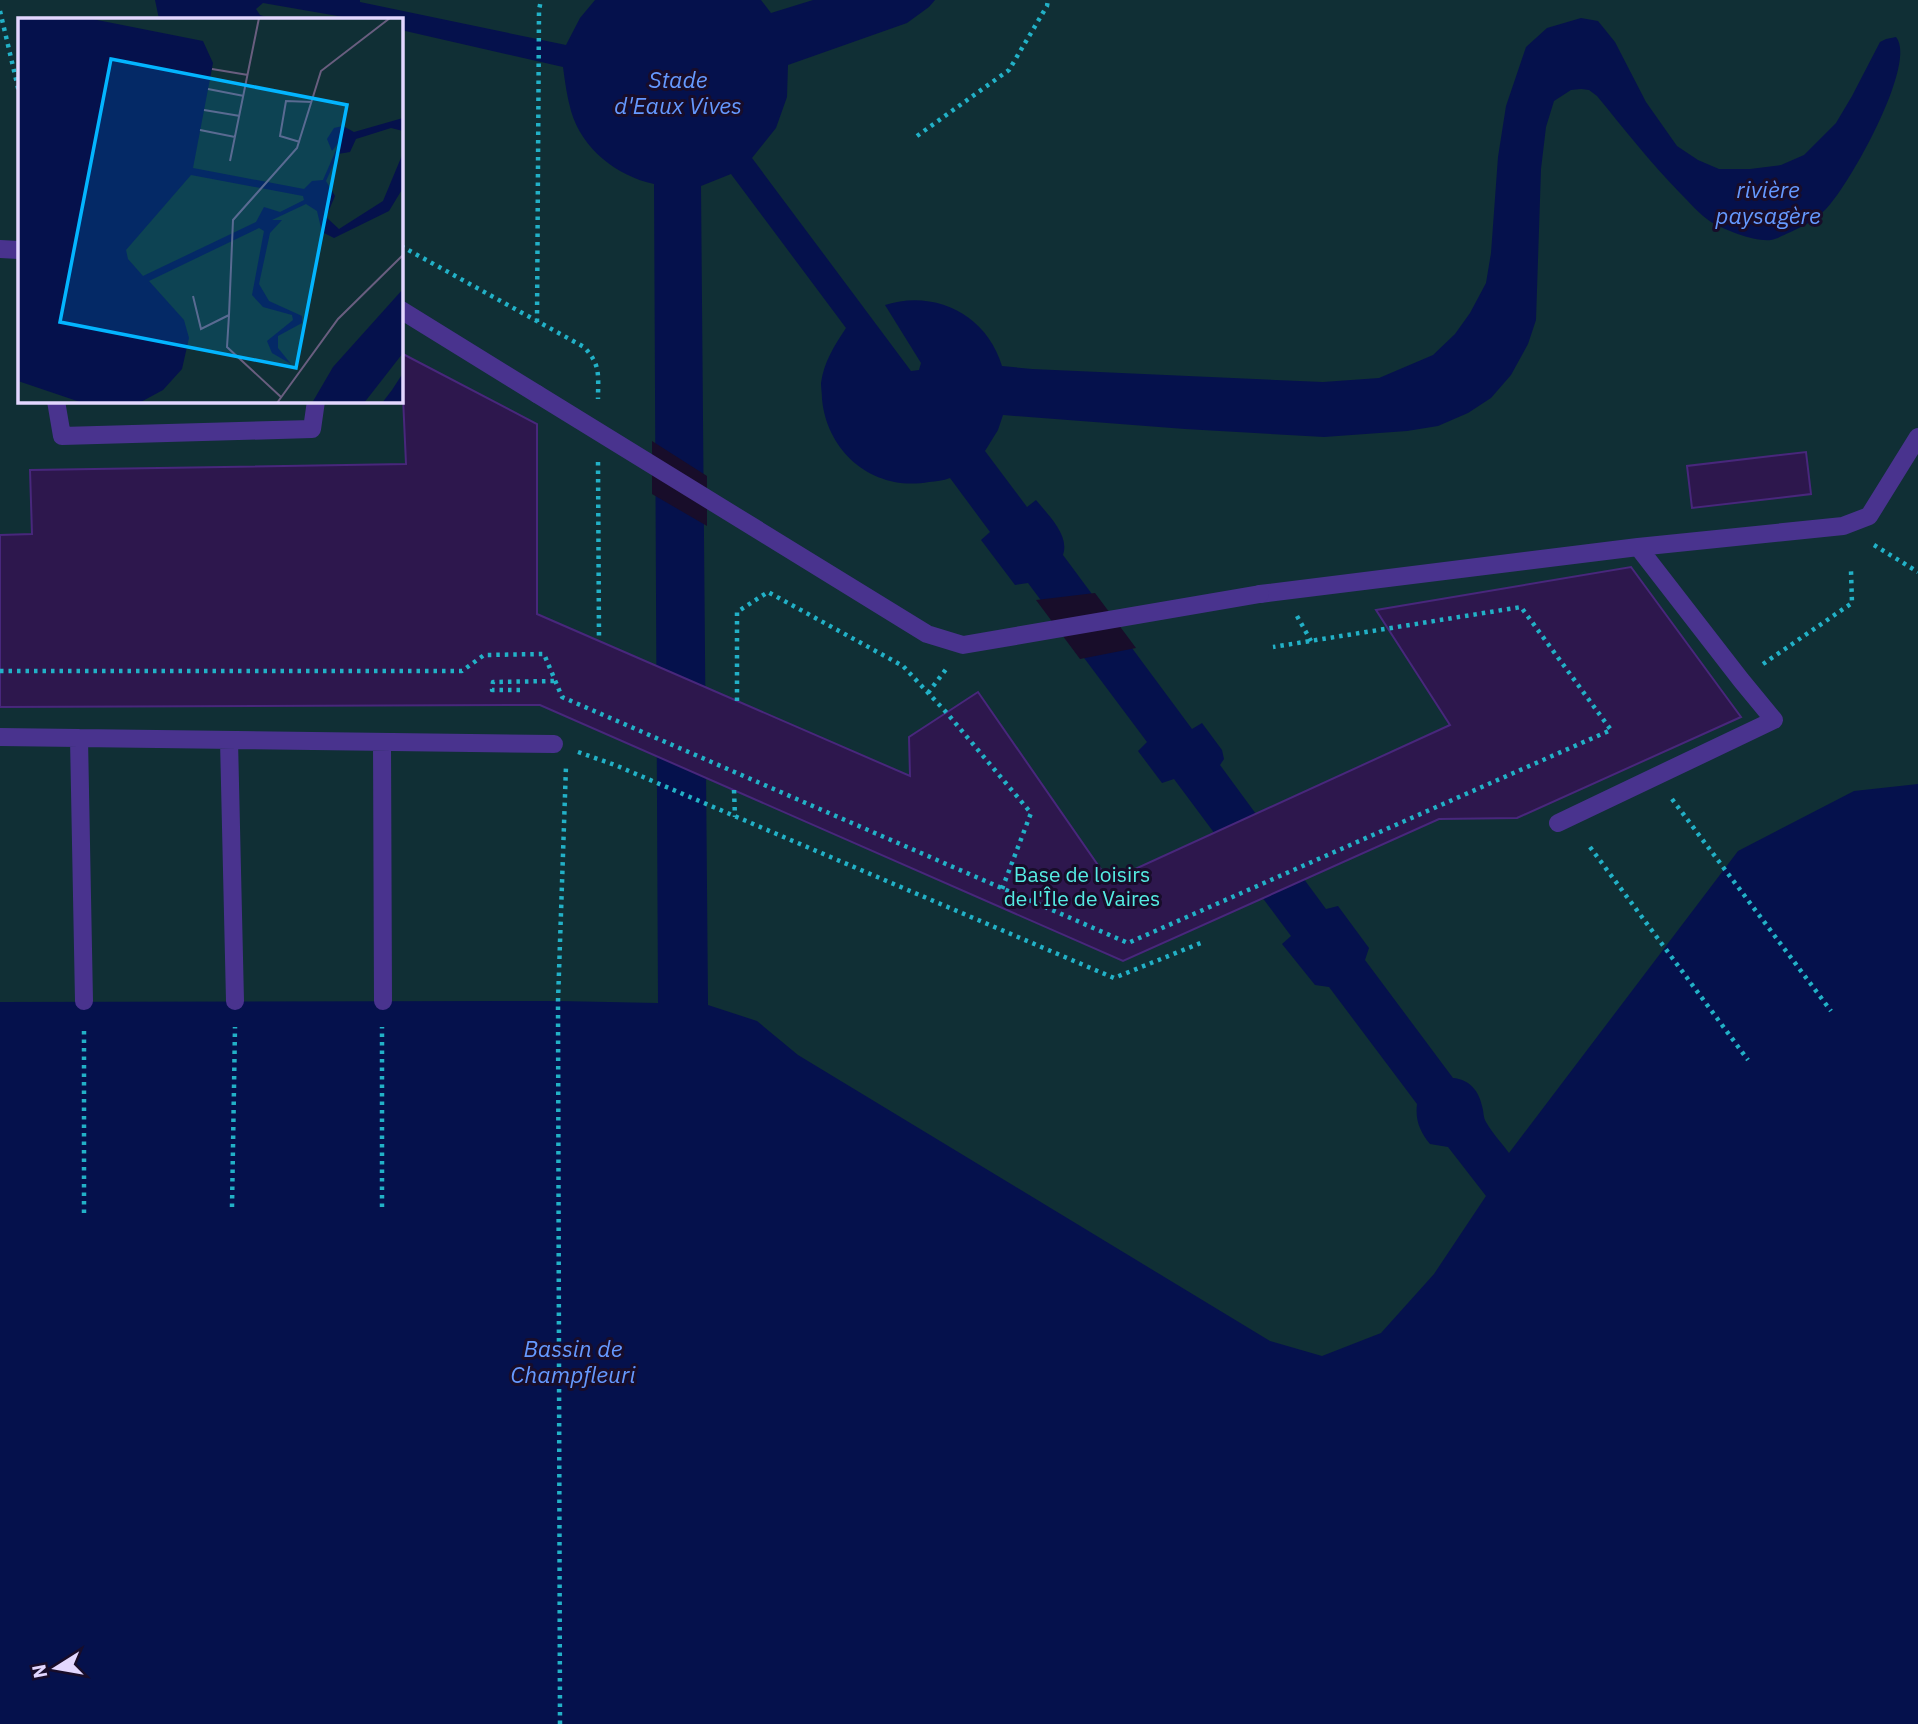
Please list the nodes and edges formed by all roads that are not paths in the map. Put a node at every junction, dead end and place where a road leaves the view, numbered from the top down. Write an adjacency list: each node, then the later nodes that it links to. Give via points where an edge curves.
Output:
1 (0, 249): 2 (lane)
2 (18, 250)
3 (402, 311): 7 (lane, bridge, via 927,634 963,645 1260,594)
4 (56, 402): 5 (lane, via 62,436 312,429)
5 (316, 402)
6 (1918, 437): 7 (lane, via 1869,516 1843,526)
7 (1638, 547): 13 (lane, via 1774,720)
8 (0, 737): 9 (lane)
9 (79, 738): 10 (lane); 14 (lane)
10 (229, 740): 11 (lane); 15 (lane)
11 (382, 742): 12 (lane); 16 (lane)
12 (554, 744)
13 (1558, 823)
14 (84, 1001)
15 (235, 1001)
16 (383, 1002)

